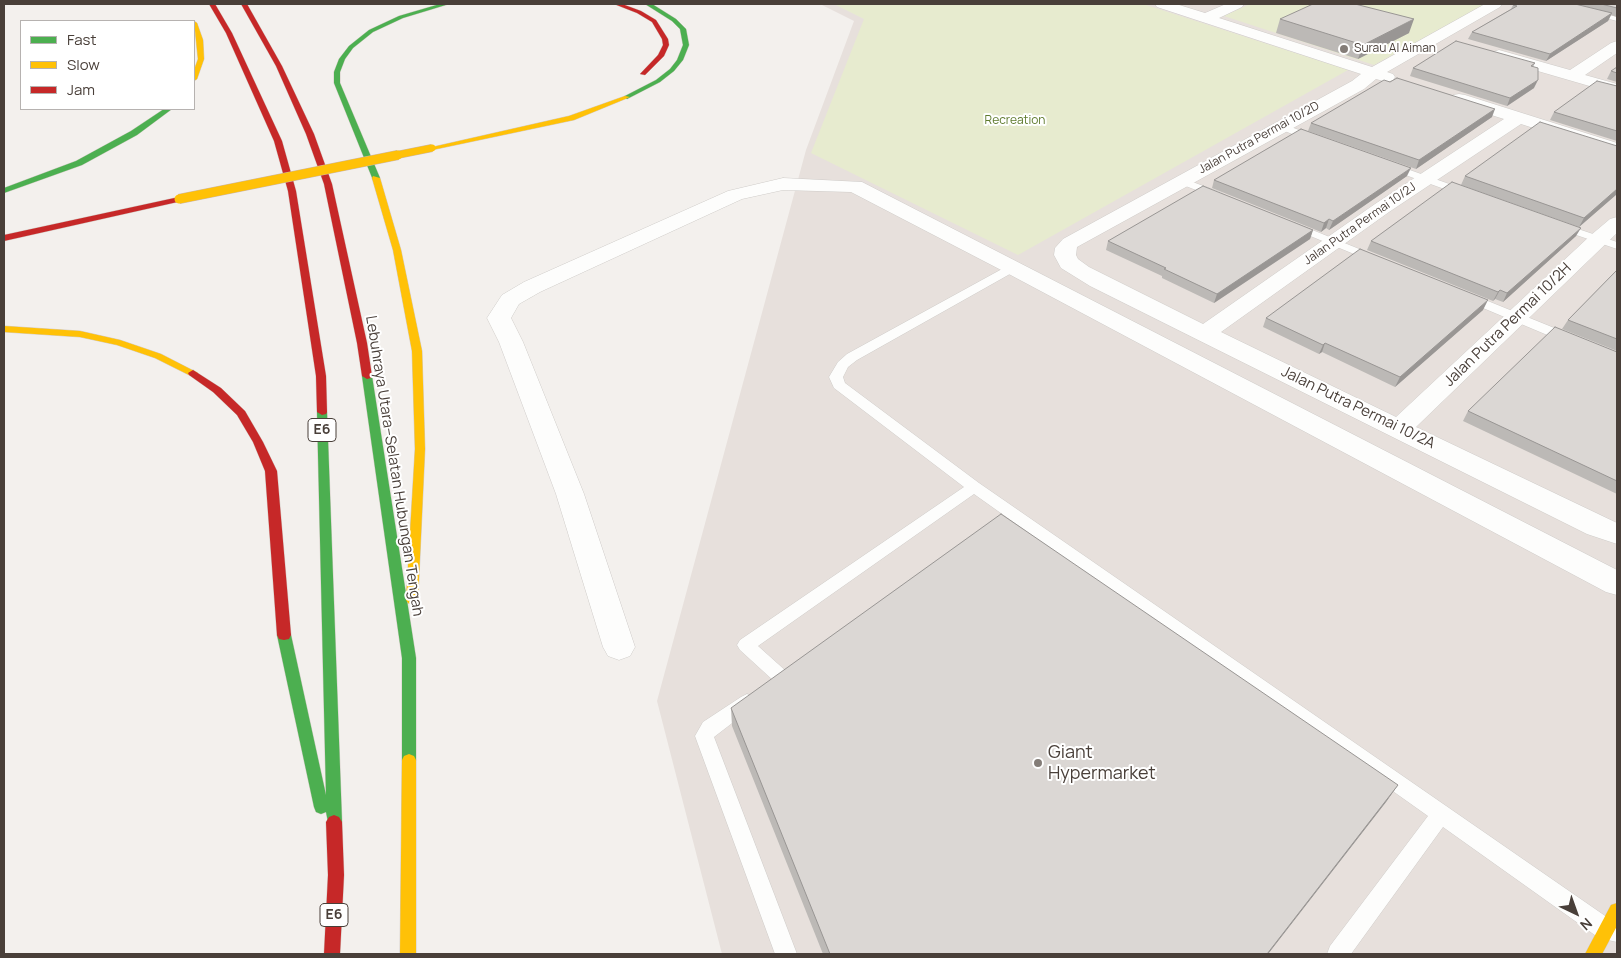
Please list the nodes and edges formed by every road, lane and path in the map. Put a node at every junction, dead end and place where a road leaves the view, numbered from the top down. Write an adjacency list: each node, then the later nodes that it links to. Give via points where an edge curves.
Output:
1 (212, 4): 59 (main road, E6, via 229,33 278,141 292,191 321,376)
2 (244, 4): 57 (main road, Lebuhraya Utara–Selatan Hubungan Tengah, via 279,66 310,134 328,184 362,343)
3 (446, 4): 57 (main road, via 401,17 371,31 351,47 337,72 337,83 374,175 397,250 417,351 420,449)
4 (617, 4): 27 (main road, via 654,21 665,39 661,56 641,76 605,94 563,109)
5 (648, 4): 27 (main road, via 674,20 686,38 680,60 658,81 631,96 571,118)
6 (1162, 4): 10 (street)
7 (1237, 4): 10 (street)
8 (1495, 4): 13 (street, Jalan Putra Permai 10/2D)
9 (1556, 4): 11 (lane)
10 (1206, 18): 17 (street)
11 (1617, 19)
12 (195, 27): 18 (main road, via 200,40 201,60)
13 (1438, 37): 14 (street); 17 (street, Jalan Putra Permai 10/2D)
14 (1456, 43)
15 (1617, 46): 19 (street)
16 (1484, 51): 19 (street)
17 (1374, 72): 20 (street); 25 (street, Jalan Putra Permai 10/2D, via 1358,85)
18 (195, 76)
19 (1572, 76): 21 (street)
20 (1399, 80)
21 (1617, 89)
22 (1442, 94): 24 (street)
23 (167, 110): 33 (main road, via 134,133 79,163)
24 (1518, 118): 28 (street); 31 (street, Jalan Putra Permai 10/2J)
25 (1280, 126): 26 (lane); 32 (street, Jalan Putra Permai 10/2D)
26 (1323, 142)
27 (431, 143): 30 (main road); 39 (main road, bridge)
28 (1617, 149)
29 (1383, 164): 31 (lane)
30 (244, 174)
31 (1425, 179): 34 (lane); 40 (street, Jalan Putra Permai 10/2J)
32 (1182, 180): 35 (lane); 44 (street, Jalan Putra Permai 10/2D, via 1070,243 1065,255 1069,263)
33 (4, 191)
34 (1479, 198)
35 (1232, 201)
36 (1282, 221): 40 (lane)
37 (1552, 223): 41 (lane)
38 (1617, 223): 41 (street, Jalan Putra Permai 10/2H)
39 (4, 238)
40 (1334, 242): 42 (lane); 48 (street, Jalan Putra Permai 10/2J)
41 (1607, 243): 46 (street, Jalan Putra Permai 10/2H)
42 (1386, 264)
43 (1013, 267): 51 (lane, via 852,357 836,377 839,385); 55 (street); 56 (street, via 855,186 783,184 735,195 510,300 499,318 570,494)
44 (1098, 281): 48 (street, Jalan Putra Permai 10/2A)
45 (1456, 292): 46 (lane)
46 (1517, 317): 49 (lane); 50 (street, Jalan Putra Permai 10/2H)
47 (4, 329): 59 (main road, via 80,334 120,342 190,371 241,413 271,471 282,624)
48 (1205, 333): 50 (street, Jalan Putra Permai 10/2A)
49 (1581, 344)
50 (1400, 428): 54 (street, Jalan Putra Permai 10/2A)
51 (974, 487): 52 (lane); 63 (lane, via 746,645 789,671 710,728 704,736)
52 (1011, 513): 53 (lane); 58 (lane)
53 (995, 524)
54 (1617, 534)
55 (1617, 584)
56 (619, 647)
57 (409, 658): 62 (main road, Lebuhraya Utara–Selatan Hubungan Tengah)
58 (1442, 813): 60 (lane); 64 (lane)
59 (336, 875): 61 (main road, E6)
60 (1614, 924): 65 (main road)
61 (332, 954)
62 (408, 954)
63 (786, 954)
64 (1338, 954)
65 (1593, 954)

